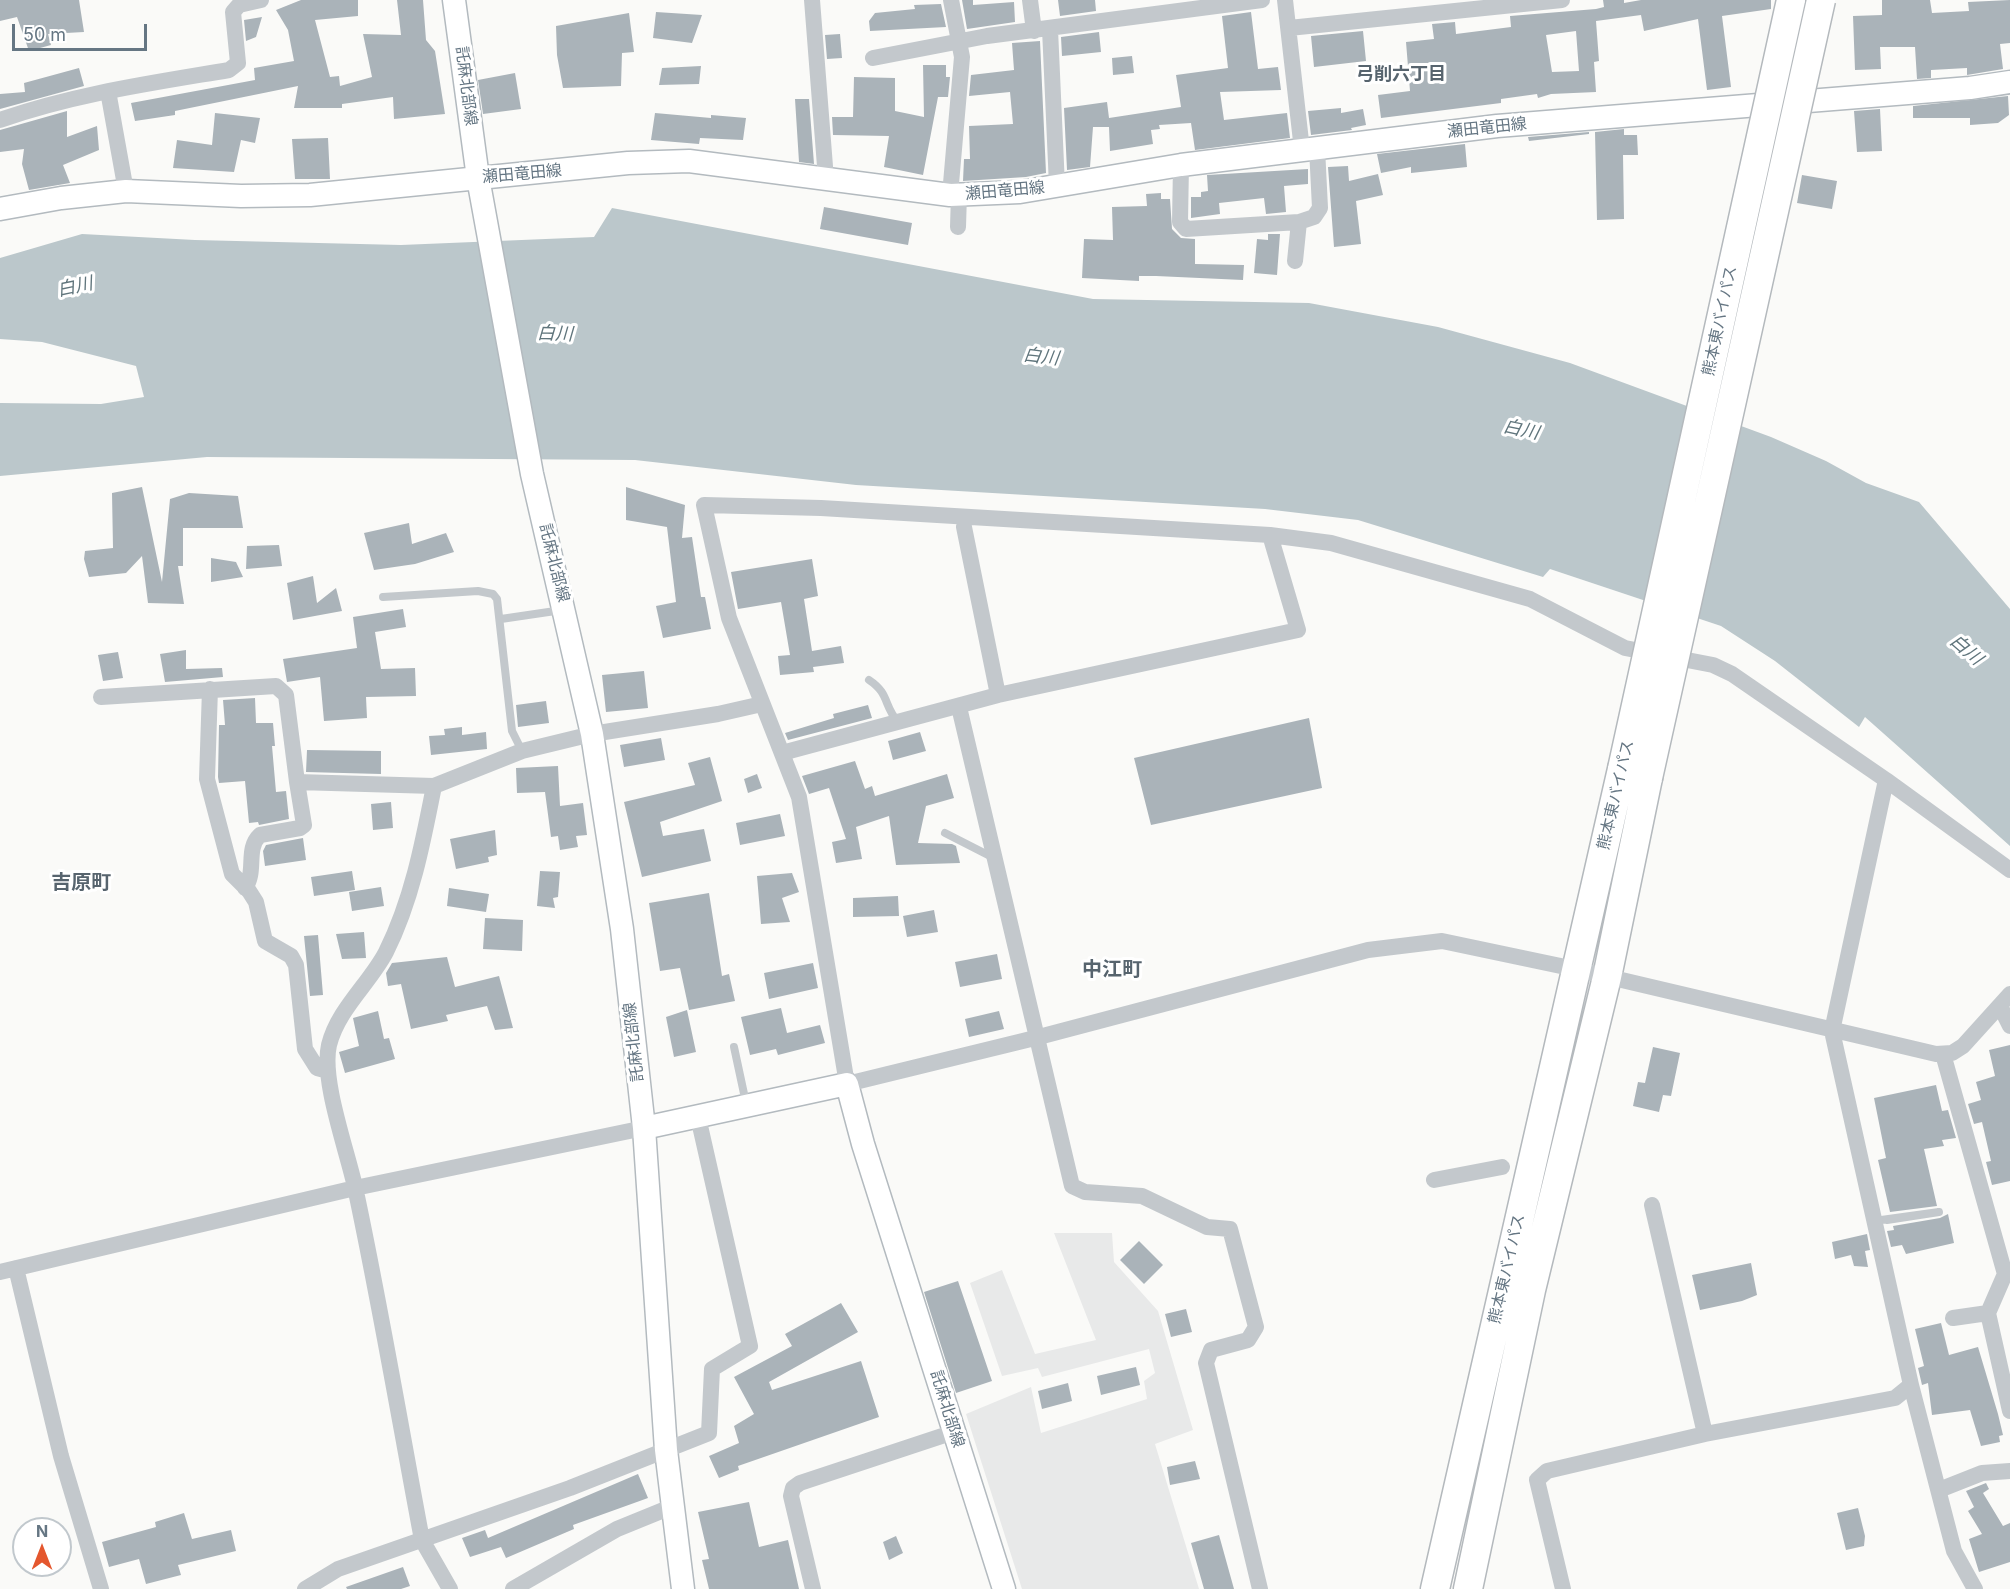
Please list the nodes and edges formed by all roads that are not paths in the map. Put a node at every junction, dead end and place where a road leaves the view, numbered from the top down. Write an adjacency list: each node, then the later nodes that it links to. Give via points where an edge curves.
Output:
1 (261, 0): 17 (street, via 239,5 232,12 238,63 229,69)
2 (454, 0): 21 (main road, 託麻北部線)
3 (812, 0): 22 (street)
4 (951, 0): 14 (street)
5 (1030, 0): 13 (street)
6 (1262, 0): 11 (street)
7 (1285, 0): 12 (street)
8 (1562, 0): 12 (street)
9 (1791, 0): 45 (highway, 熊本東バイパス, bridge)
10 (1821, 0): 45 (highway, 熊本東バイパス, bridge)
11 (1174, 6): 13 (street)
12 (1289, 28): 19 (street)
13 (1042, 30): 14 (street); 23 (street)
14 (959, 43): 15 (street); 25 (street, via 962,57)
15 (873, 58)
16 (2010, 82): 19 (main road, 瀬田竜田線, via 1497,126)
17 (108, 91): 18 (street); 24 (street)
18 (0, 120)
19 (1309, 149): 20 (main road, 瀬田竜田線); 27 (street, via 1320,208 1314,217)
20 (1181, 165): 23 (main road, 瀬田竜田線); 27 (street, via 1180,222 1186,229)
21 (478, 178): 22 (main road, 瀬田竜田線, via 689,161); 24 (main road, 瀬田竜田線, via 310,195); 33 (main road, 託麻北部線, via 532,474)
22 (826, 179): 25 (main road, 瀬田竜田線)
23 (1057, 186): 25 (main road, 瀬田竜田線, via 1020,192)
24 (126, 191): 26 (main road, 瀬田竜田線)
25 (955, 194): 28 (street)
26 (0, 209)
27 (1299, 222): 29 (street)
28 (958, 227)
29 (1295, 261)
30 (964, 527): 37 (street)
31 (1270, 534): 37 (street, via 1298,630); 39 (street, via 833,508 704,505 729,618); 46 (street, via 1331,543 1530,599 1625,648 1713,665 1732,674)
32 (383, 597): 34 (lane, via 486,592 497,599)
33 (565, 609): 34 (lane); 42 (main road, 託麻北部線)
34 (501, 619): 43 (lane, via 512,731)
35 (869, 680): 41 (lane, via 883,689 890,713)
36 (210, 689): 38 (street); 47 (street, via 276,686 286,695); 52 (street, via 207,779 232,874)
37 (998, 695): 40 (street)
38 (101, 697)
39 (762, 704): 42 (street); 44 (street)
40 (959, 707): 41 (street); 50 (street)
41 (899, 723): 44 (street)
42 (592, 734): 43 (street); 65 (main road, 託麻北部線, via 622,929)
43 (522, 751): 48 (street)
44 (782, 753): 62 (street, via 800,797)
45 (1635, 773): 53 (highway, 熊本東バイパス); 54 (highway, 熊本東バイパス)
46 (1886, 780): 51 (street); 57 (street)
47 (297, 782): 48 (street); 52 (street, via 304,825 256,838 251,850 252,876)
48 (434, 786): 61 (street, via 407,898 386,952 337,1024 329,1045)
49 (945, 833): 50 (lane)
50 (992, 856): 58 (street)
51 (2010, 870)
52 (246, 888): 61 (street, via 256,902 266,941 291,956 296,965 305,1049 317,1068)
53 (1575, 969): 54 (street); 58 (street, via 1442,941 1368,950); 92 (highway, 熊本東バイパス)
54 (1607, 977): 57 (street); 93 (highway, 熊本東バイパス, via 1538,1258)
55 (2005, 1000): 56 (street); 60 (street, via 1963,1046)
56 (2010, 1026)
57 (1832, 1031): 60 (street); 70 (street)
58 (1035, 1038): 62 (street); 91 (street, via 1071,1186 1085,1192 1142,1196 1207,1227 1230,1229 1256,1327 1248,1340 1211,1350 1206,1364)
59 (734, 1047): 63 (lane)
60 (1943, 1054): 72 (street)
61 (328, 1071): 68 (street)
62 (847, 1084): 63 (main road); 77 (main road, 託麻北部線)
63 (747, 1107): 64 (main road)
64 (698, 1117): 65 (main road); 79 (street, via 750,1346 712,1369 709,1433)
65 (644, 1128): 68 (street); 79 (main road, 託麻北部線)
66 (1502, 1167): 67 (street)
67 (1434, 1180)
68 (355, 1188): 71 (street); 83 (street)
69 (1652, 1205): 78 (street)
70 (1880, 1221): 70 (lane, via 1939,1212); 75 (street)
71 (8, 1270): 84 (street)
72 (2007, 1274): 73 (street)
73 (1988, 1313): 74 (street); 76 (street)
74 (1953, 1318)
75 (1911, 1385): 78 (street, via 1895,1398); 81 (street)
76 (2010, 1411)
77 (954, 1432): 89 (street, via 800,1482 793,1488 791,1496); 90 (main road, 託麻北部線)
78 (1706, 1434): 94 (street, via 1547,1470 1537,1480)
79 (666, 1450): 82 (main road, 託麻北部線); 83 (street)
80 (2010, 1471): 81 (street, via 1982,1473)
81 (1939, 1490): 95 (street, via 1954,1551)
82 (671, 1507): 87 (street, via 617,1529); 88 (main road, 託麻北部線)
83 (422, 1540): 85 (street, via 338,1569); 86 (street)
84 (101, 1589)
85 (305, 1589)
86 (450, 1589)
87 (513, 1589)
88 (683, 1589)
89 (813, 1589)
90 (1004, 1589)
91 (1260, 1589)
92 (1435, 1589)
93 (1468, 1589)
94 (1563, 1589)
95 (1975, 1589)

